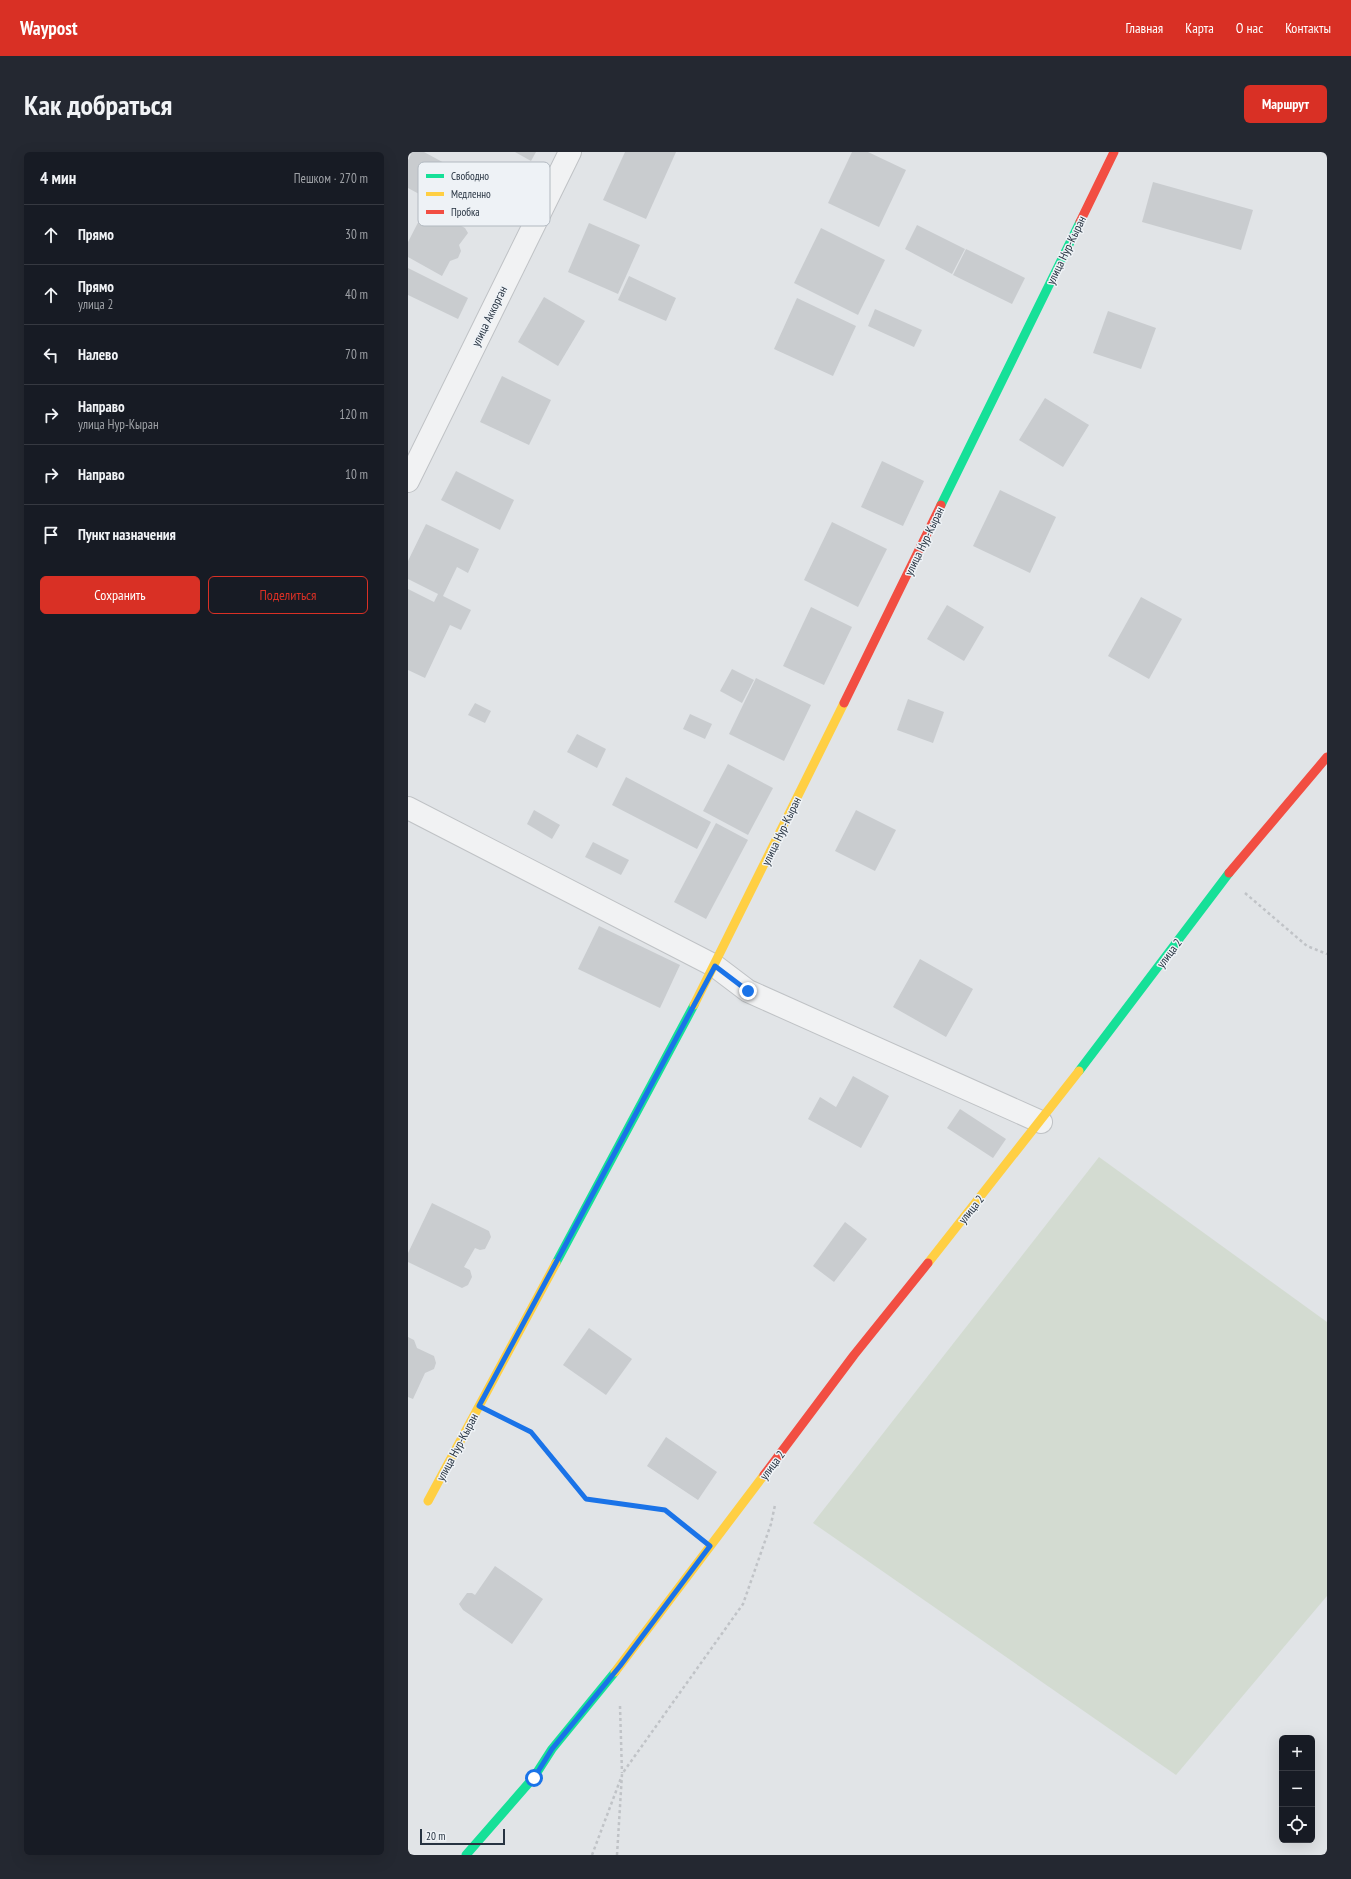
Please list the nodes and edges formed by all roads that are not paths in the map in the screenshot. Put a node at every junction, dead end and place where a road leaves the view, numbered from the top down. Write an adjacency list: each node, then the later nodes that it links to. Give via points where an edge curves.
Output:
1 (570, 152): 3 (street, улица Аккорган)
2 (1114, 152): 8 (street, улица Нур-Кыран)
3 (550, 193)
4 (534, 226): 5 (street, улица Аккорган)
5 (408, 481)
6 (1327, 757): 9 (street, улица 2, via 1226,877)
7 (408, 808): 8 (street)
8 (715, 966): 9 (street, via 748,991); 10 (street, улица Нур-Кыран)
9 (1041, 1122): 11 (street, улица 2, via 854,1355 620,1666 552,1749 534,1778)
10 (428, 1501)
11 (466, 1855)

